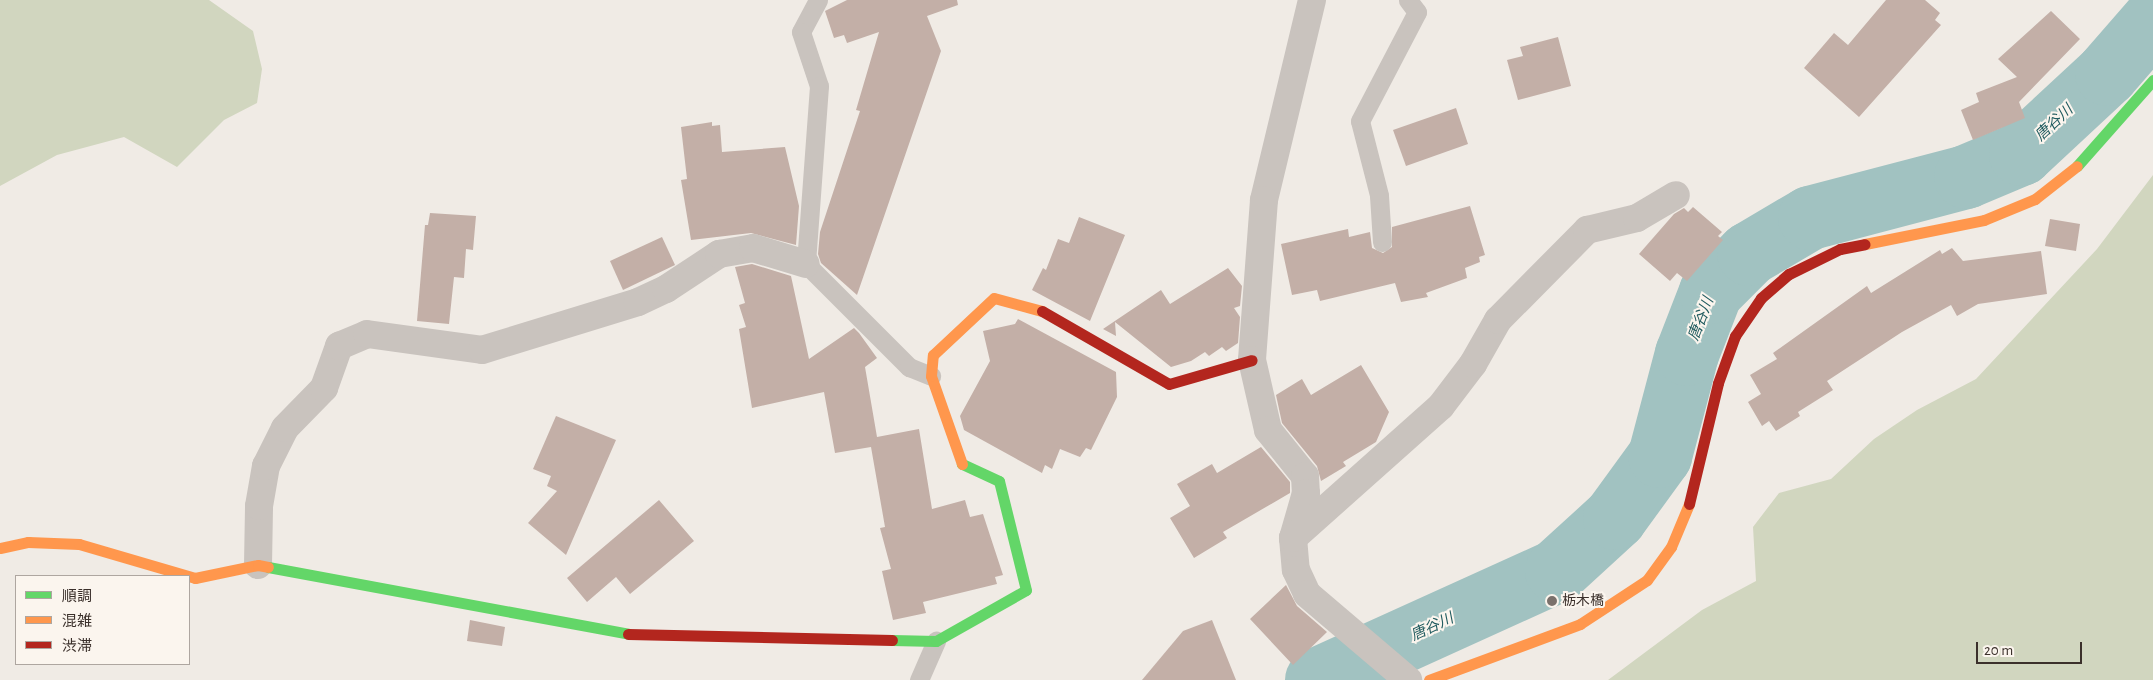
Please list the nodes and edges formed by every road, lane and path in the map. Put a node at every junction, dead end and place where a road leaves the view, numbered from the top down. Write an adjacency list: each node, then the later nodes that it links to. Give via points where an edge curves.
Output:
1 (818, 0): 7 (lane, via 801,32 819,86)
2 (1312, 0): 8 (street, via 1264,200)
3 (1408, 0): 6 (lane, via 1417,12 1360,121 1379,195)
4 (2153, 80): 18 (street, via 2087,159 2035,199 1984,220 1840,249 1782,280 1761,298 1735,336 1718,383 1694,492 1671,547 1647,580 1580,624)
5 (1676, 195): 10 (street, via 1637,218 1588,230 1498,320 1473,364 1441,406)
6 (1382, 242)
7 (806, 264): 9 (lane, via 909,367); 12 (street, via 753,248 719,254 666,289 638,302 482,350 367,334 339,346 324,388 285,428 266,466 259,506)
8 (1252, 360): 9 (street, via 1168,384 1034,307 994,298 933,354); 10 (street, via 1268,430 1305,476 1306,493)
9 (931, 376): 15 (street, via 958,462 999,481 1026,590)
10 (1293, 538): 17 (street, via 1296,570 1307,594)
11 (0, 548): 13 (street, via 28,542 79,544)
12 (258, 565): 14 (street); 15 (street, via 630,634)
13 (185, 575)
14 (190, 577)
15 (936, 641): 16 (lane)
16 (919, 680)
17 (1408, 680)
18 (1429, 680)

